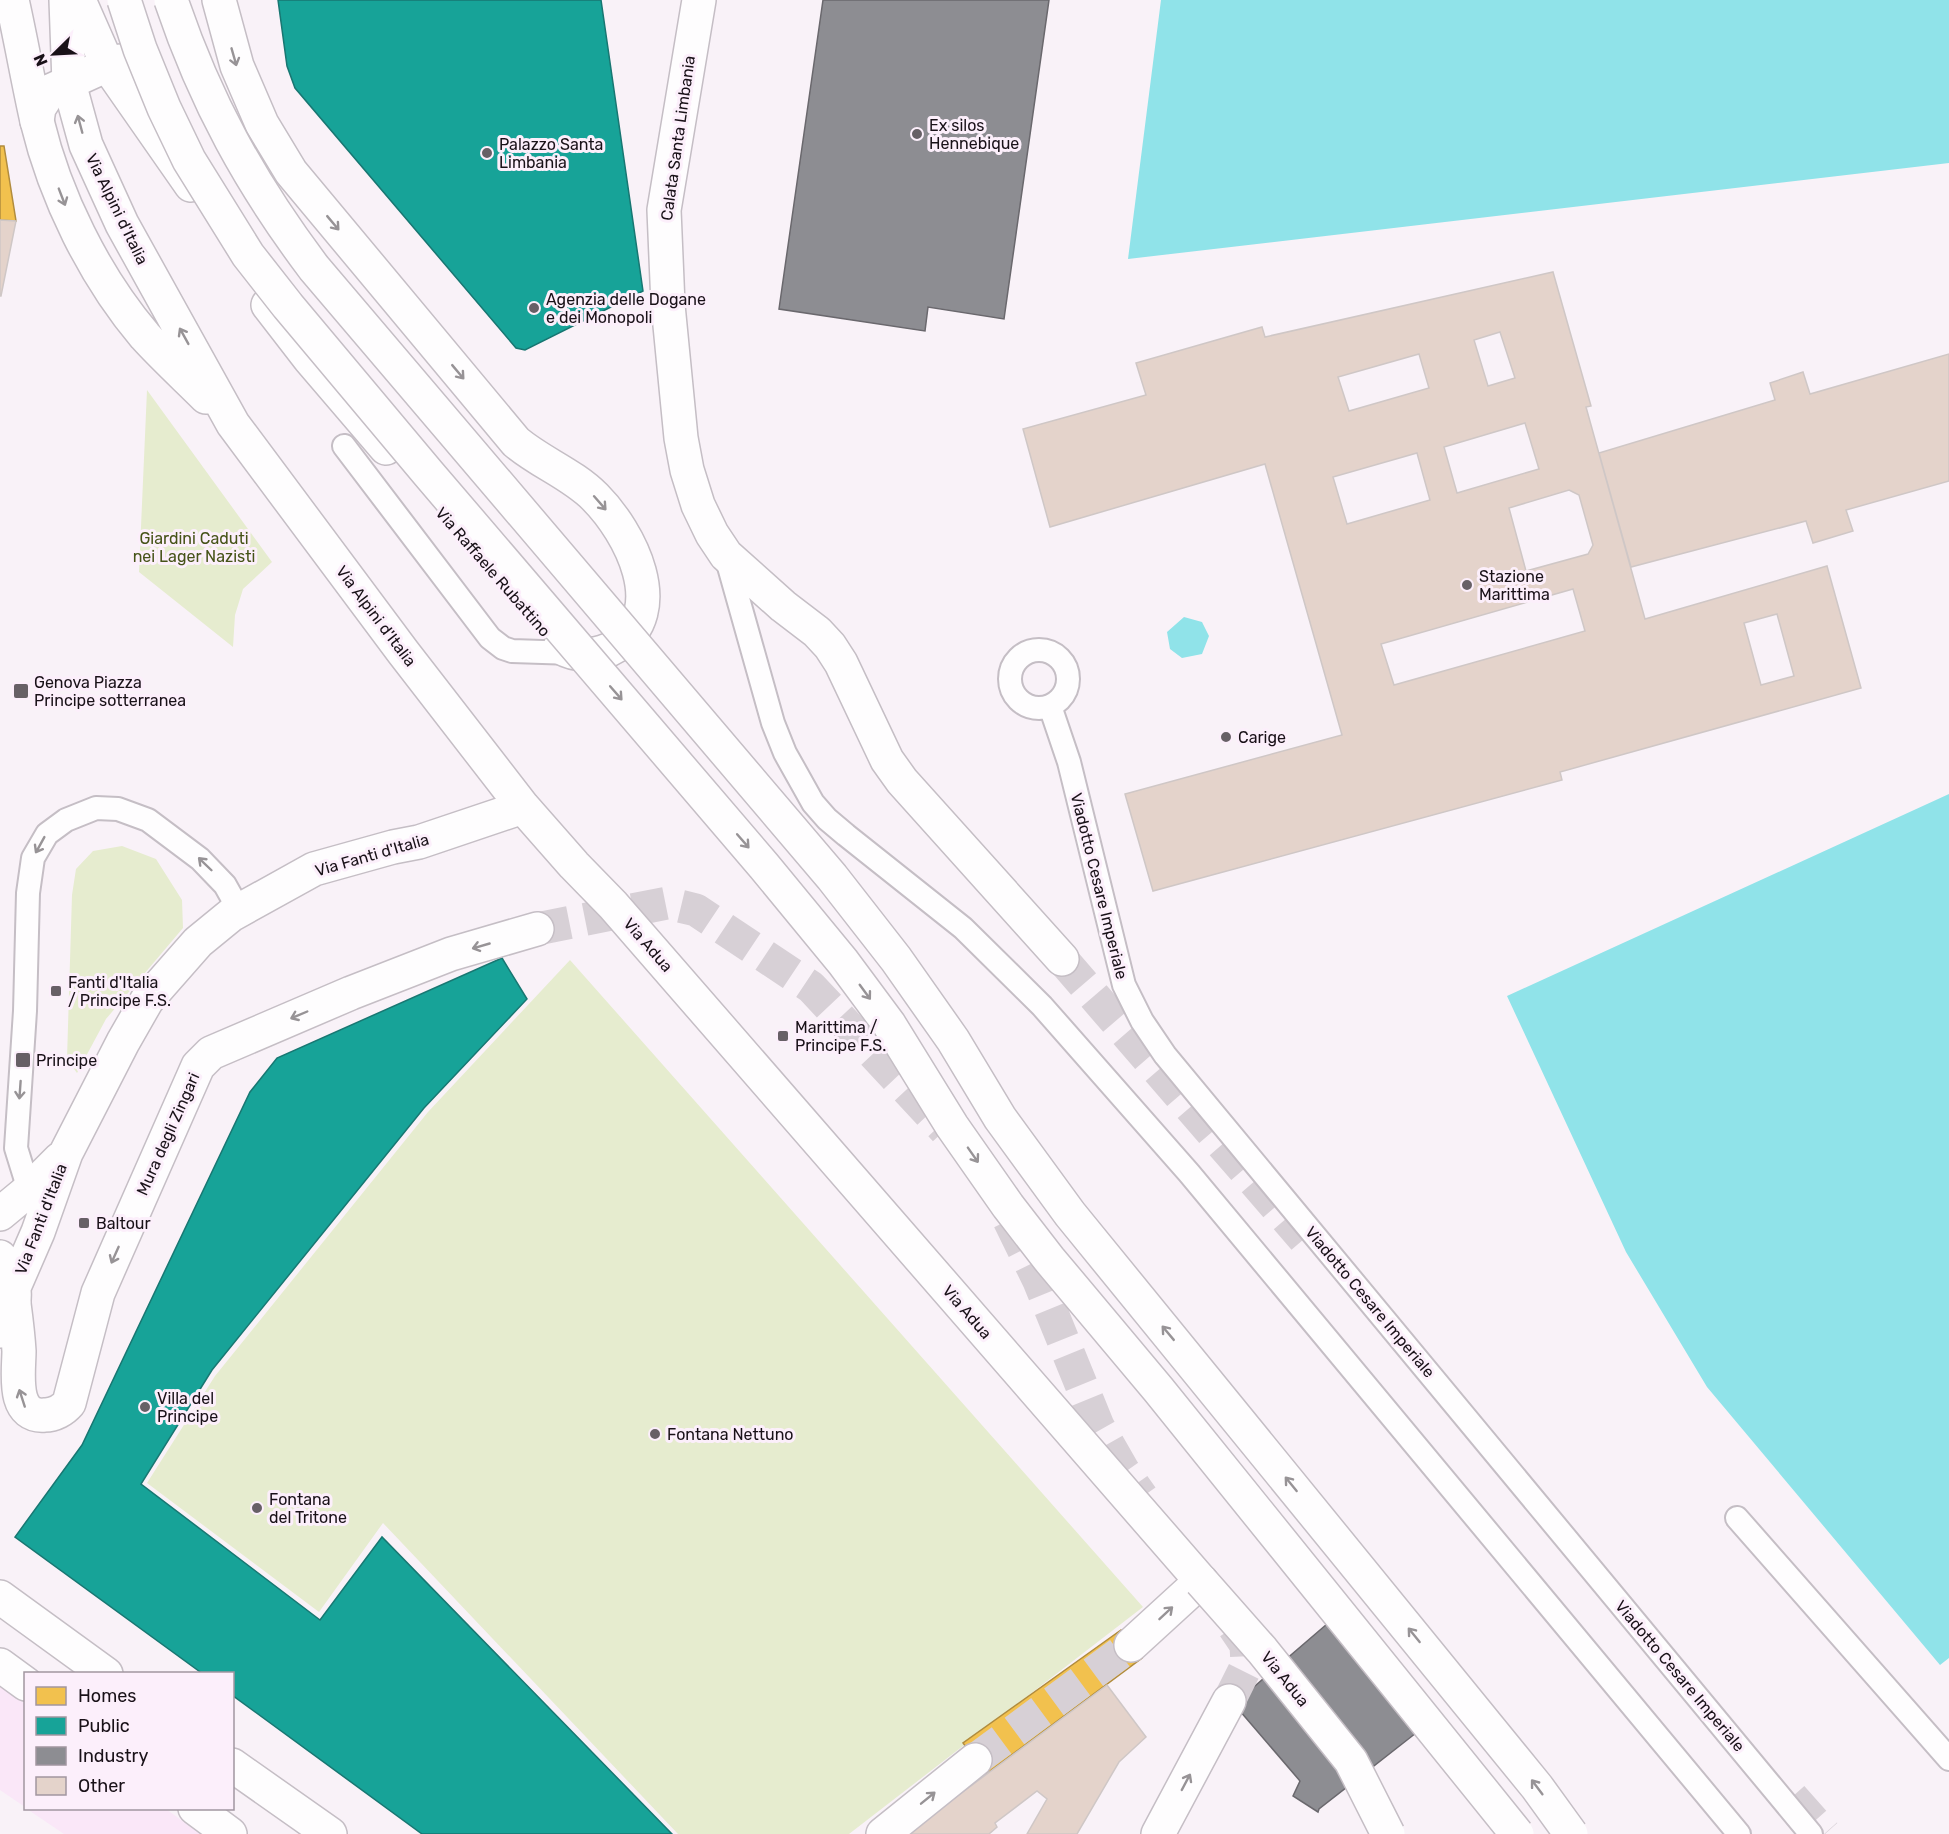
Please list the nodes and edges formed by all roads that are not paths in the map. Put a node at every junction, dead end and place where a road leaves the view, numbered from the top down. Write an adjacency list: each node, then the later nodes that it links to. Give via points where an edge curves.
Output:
1 (12, 0): 10 (main road, Via Alpini d'Italia)
2 (66, 0): 9 (main road, Via Alpini d'Italia)
3 (79, 0): 8 (main road, Via Raffaele Rubattino)
4 (124, 0): 42 (main road, one-way to 42, bridge, via 140,49 184,150 248,255 843,962 889,1024 952,1126 1008,1206)
5 (171, 0): 43 (main road, one-way to 5, bridge, via 1530,1778 1070,1214 1000,1118 896,959 832,877 295,243 230,141 204,89)
6 (219, 0): 14 (main road, one-way to 14, via 237,66 262,124 291,172 516,442 595,497 628,543 642,586 640,621 613,649 588,655)
7 (699, 0): 13 (main road, Calata Santa Limbania, via 664,210 668,293 687,470 698,506)
8 (108, 66): 9 (main road); 14 (main road, Via Raffaele Rubattino, via 192,186 242,271 309,358 554,643)
9 (69, 83): 10 (main road, via 50,91 39,108); 11 (main road, Via Alpini d'Italia, one-way to 9, via 122,224 86,145)
10 (37, 121): 11 (main road, Via Alpini d'Italia, one-way to 11, via 70,216 110,288 145,335)
11 (233, 424): 16 (main road, Via Alpini d'Italia)
12 (344, 446): 14 (lane, via 490,638 512,651)
13 (726, 555): 19 (main road, Calata Santa Limbania, via 830,646 892,767); 44 (lane, via 774,723 785,753 813,803 846,835 963,928 1042,1006 1189,1173)
14 (573, 653)
15 (1050, 706): 15 (lane, via 1024,704 1004,684 1021,656 1040,650 1050,652 1065,665 1065,693); 45 (lane, Viadotto Cesare Imperiale, via 1069,762 1124,985 1159,1047)
16 (523, 807): 17 (main road, Via Fanti d'Italia, via 419,842 314,869); 26 (main road, Via Adua, via 613,905)
17 (239, 910): 20 (main road, Via Fanti d'Italia, via 198,942 147,1000); 21 (lane, one-way to 21, via 225,885 200,859 148,820 118,809 96,808 66,820 47,834 33,858 28,893 16,1148)
18 (537, 929): 24 (main road, Mura degli Zingari, one-way to 24, via 451,954 257,1032 204,1059 98,1293 69,1402 55,1413 41,1416 29,1412 21,1400 19,1352)
19 (1062, 959)
20 (66, 1153): 21 (main road, Via Fanti d'Italia); 24 (main road, Via Fanti d'Italia)
21 (29, 1190): 22 (main road, Via Fanti d'Italia)
22 (0, 1214)
23 (0, 1257): 24 (main road, via 8,1267)
24 (10, 1307)
25 (1737, 1518): 33 (lane)
26 (1201, 1581): 28 (main road, one-way to 26); 41 (main road, Via Adua, bridge, via 1351,1761)
27 (0, 1597): 30 (main road)
28 (1131, 1645)
29 (0, 1665): 31 (main road)
30 (103, 1672)
31 (24, 1683)
32 (1229, 1701): 40 (main road, one-way to 32)
33 (1949, 1759)
34 (975, 1760): 39 (main road, one-way to 34)
35 (234, 1766): 38 (main road)
36 (196, 1810): 37 (main road)
37 (230, 1834)
38 (330, 1834)
39 (882, 1834)
40 (1158, 1834)
41 (1388, 1834)
42 (1517, 1834)
43 (1571, 1834)
44 (1739, 1834)
45 (1811, 1834)

